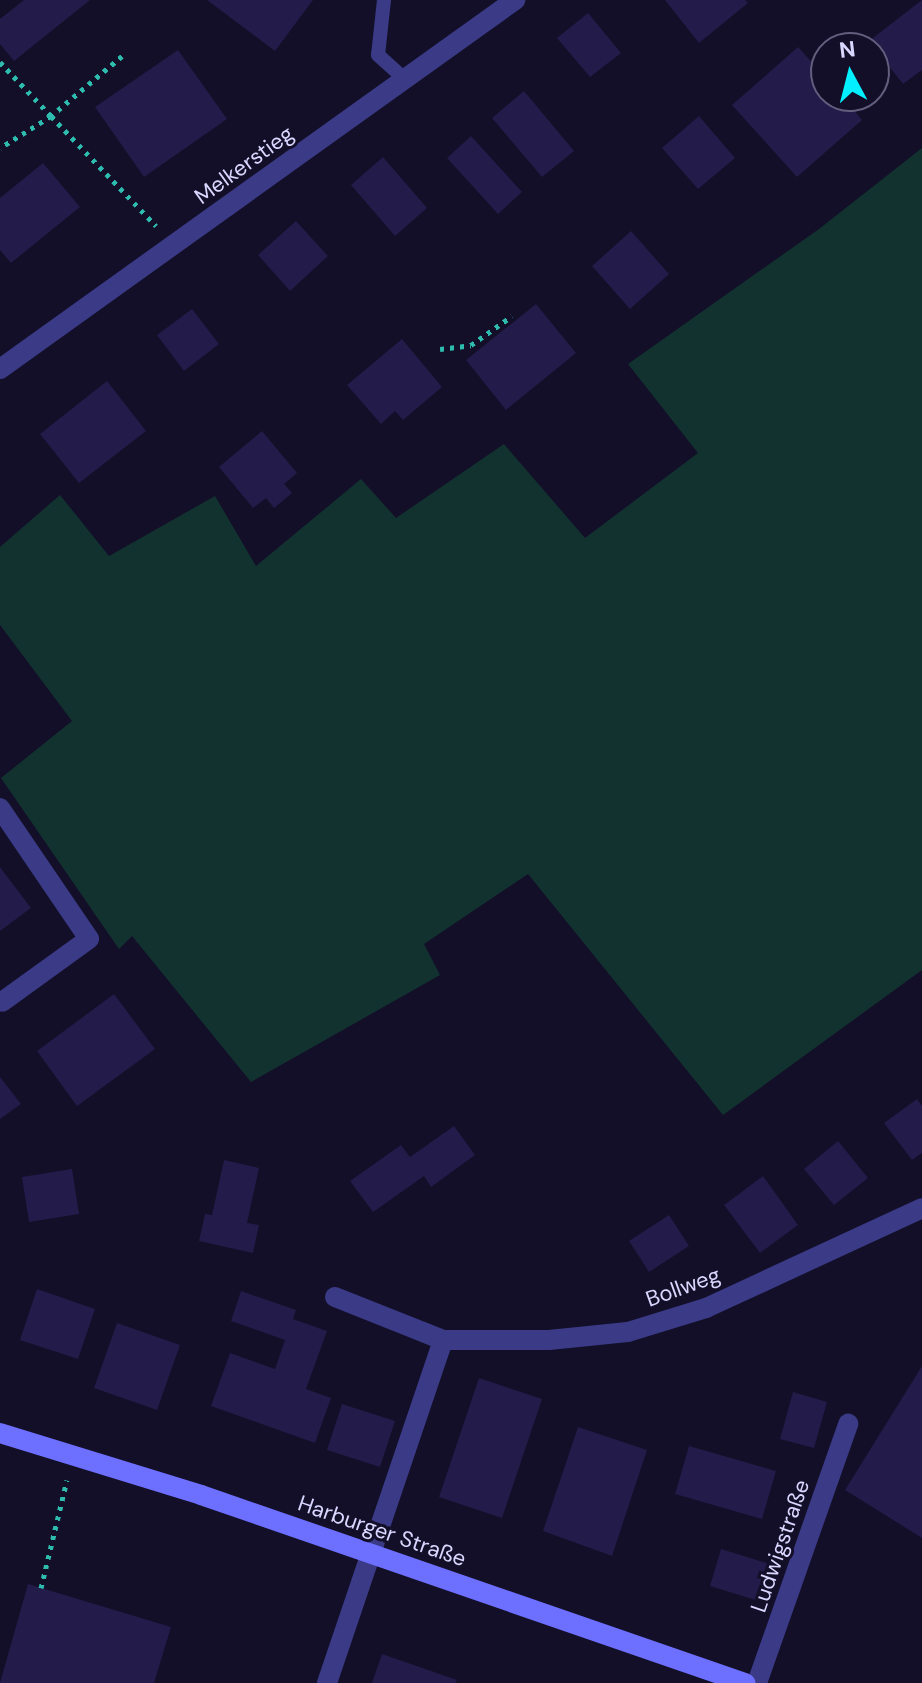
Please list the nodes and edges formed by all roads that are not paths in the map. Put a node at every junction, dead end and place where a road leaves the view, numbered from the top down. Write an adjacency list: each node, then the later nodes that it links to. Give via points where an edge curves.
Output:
1 (384, 0): 3 (lane, via 378,55)
2 (515, 0): 3 (street, Melkerstieg)
3 (405, 79): 4 (street, Melkerstieg)
4 (0, 369)
5 (0, 808): 6 (street, via 89,939)
6 (2, 1002)
7 (922, 1208): 9 (street, Bollweg, via 706,1308 628,1332 549,1340)
8 (335, 1297): 9 (street, Bollweg)
9 (443, 1340): 12 (street)
10 (848, 1424): 15 (street, Ludwigstraße)
11 (0, 1433): 12 (street, Harburger Straße)
12 (371, 1552): 13 (street); 14 (street, Harburger Straße)
13 (327, 1683)
14 (745, 1683)
15 (757, 1683)

